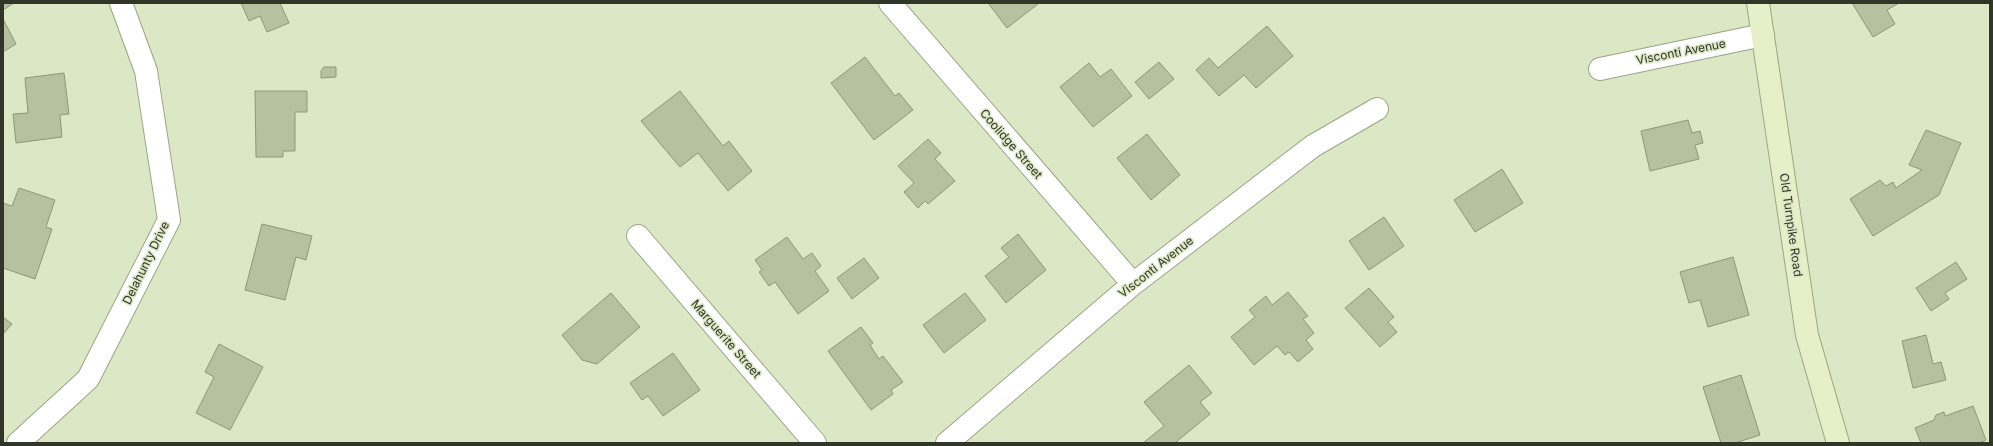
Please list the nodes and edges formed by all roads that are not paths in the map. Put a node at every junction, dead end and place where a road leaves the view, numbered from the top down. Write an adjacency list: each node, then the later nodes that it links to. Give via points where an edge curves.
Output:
1 (121, 3): 9 (street, Delahunty Drive, via 146,71 169,220 88,379)
2 (890, 3): 8 (street, Coolidge Street)
3 (1758, 3): 4 (main road, Old Turnpike Road)
4 (1763, 35): 5 (street, Visconti Avenue); 12 (main road, Old Turnpike Road, via 1807,335)
5 (1600, 68)
6 (1377, 109): 8 (street, Visconti Avenue, via 1313,146)
7 (638, 236): 10 (street, Marguerite Street)
8 (1133, 284): 11 (street, Visconti Avenue)
9 (18, 443)
10 (815, 443)
11 (947, 443)
12 (1838, 443)

